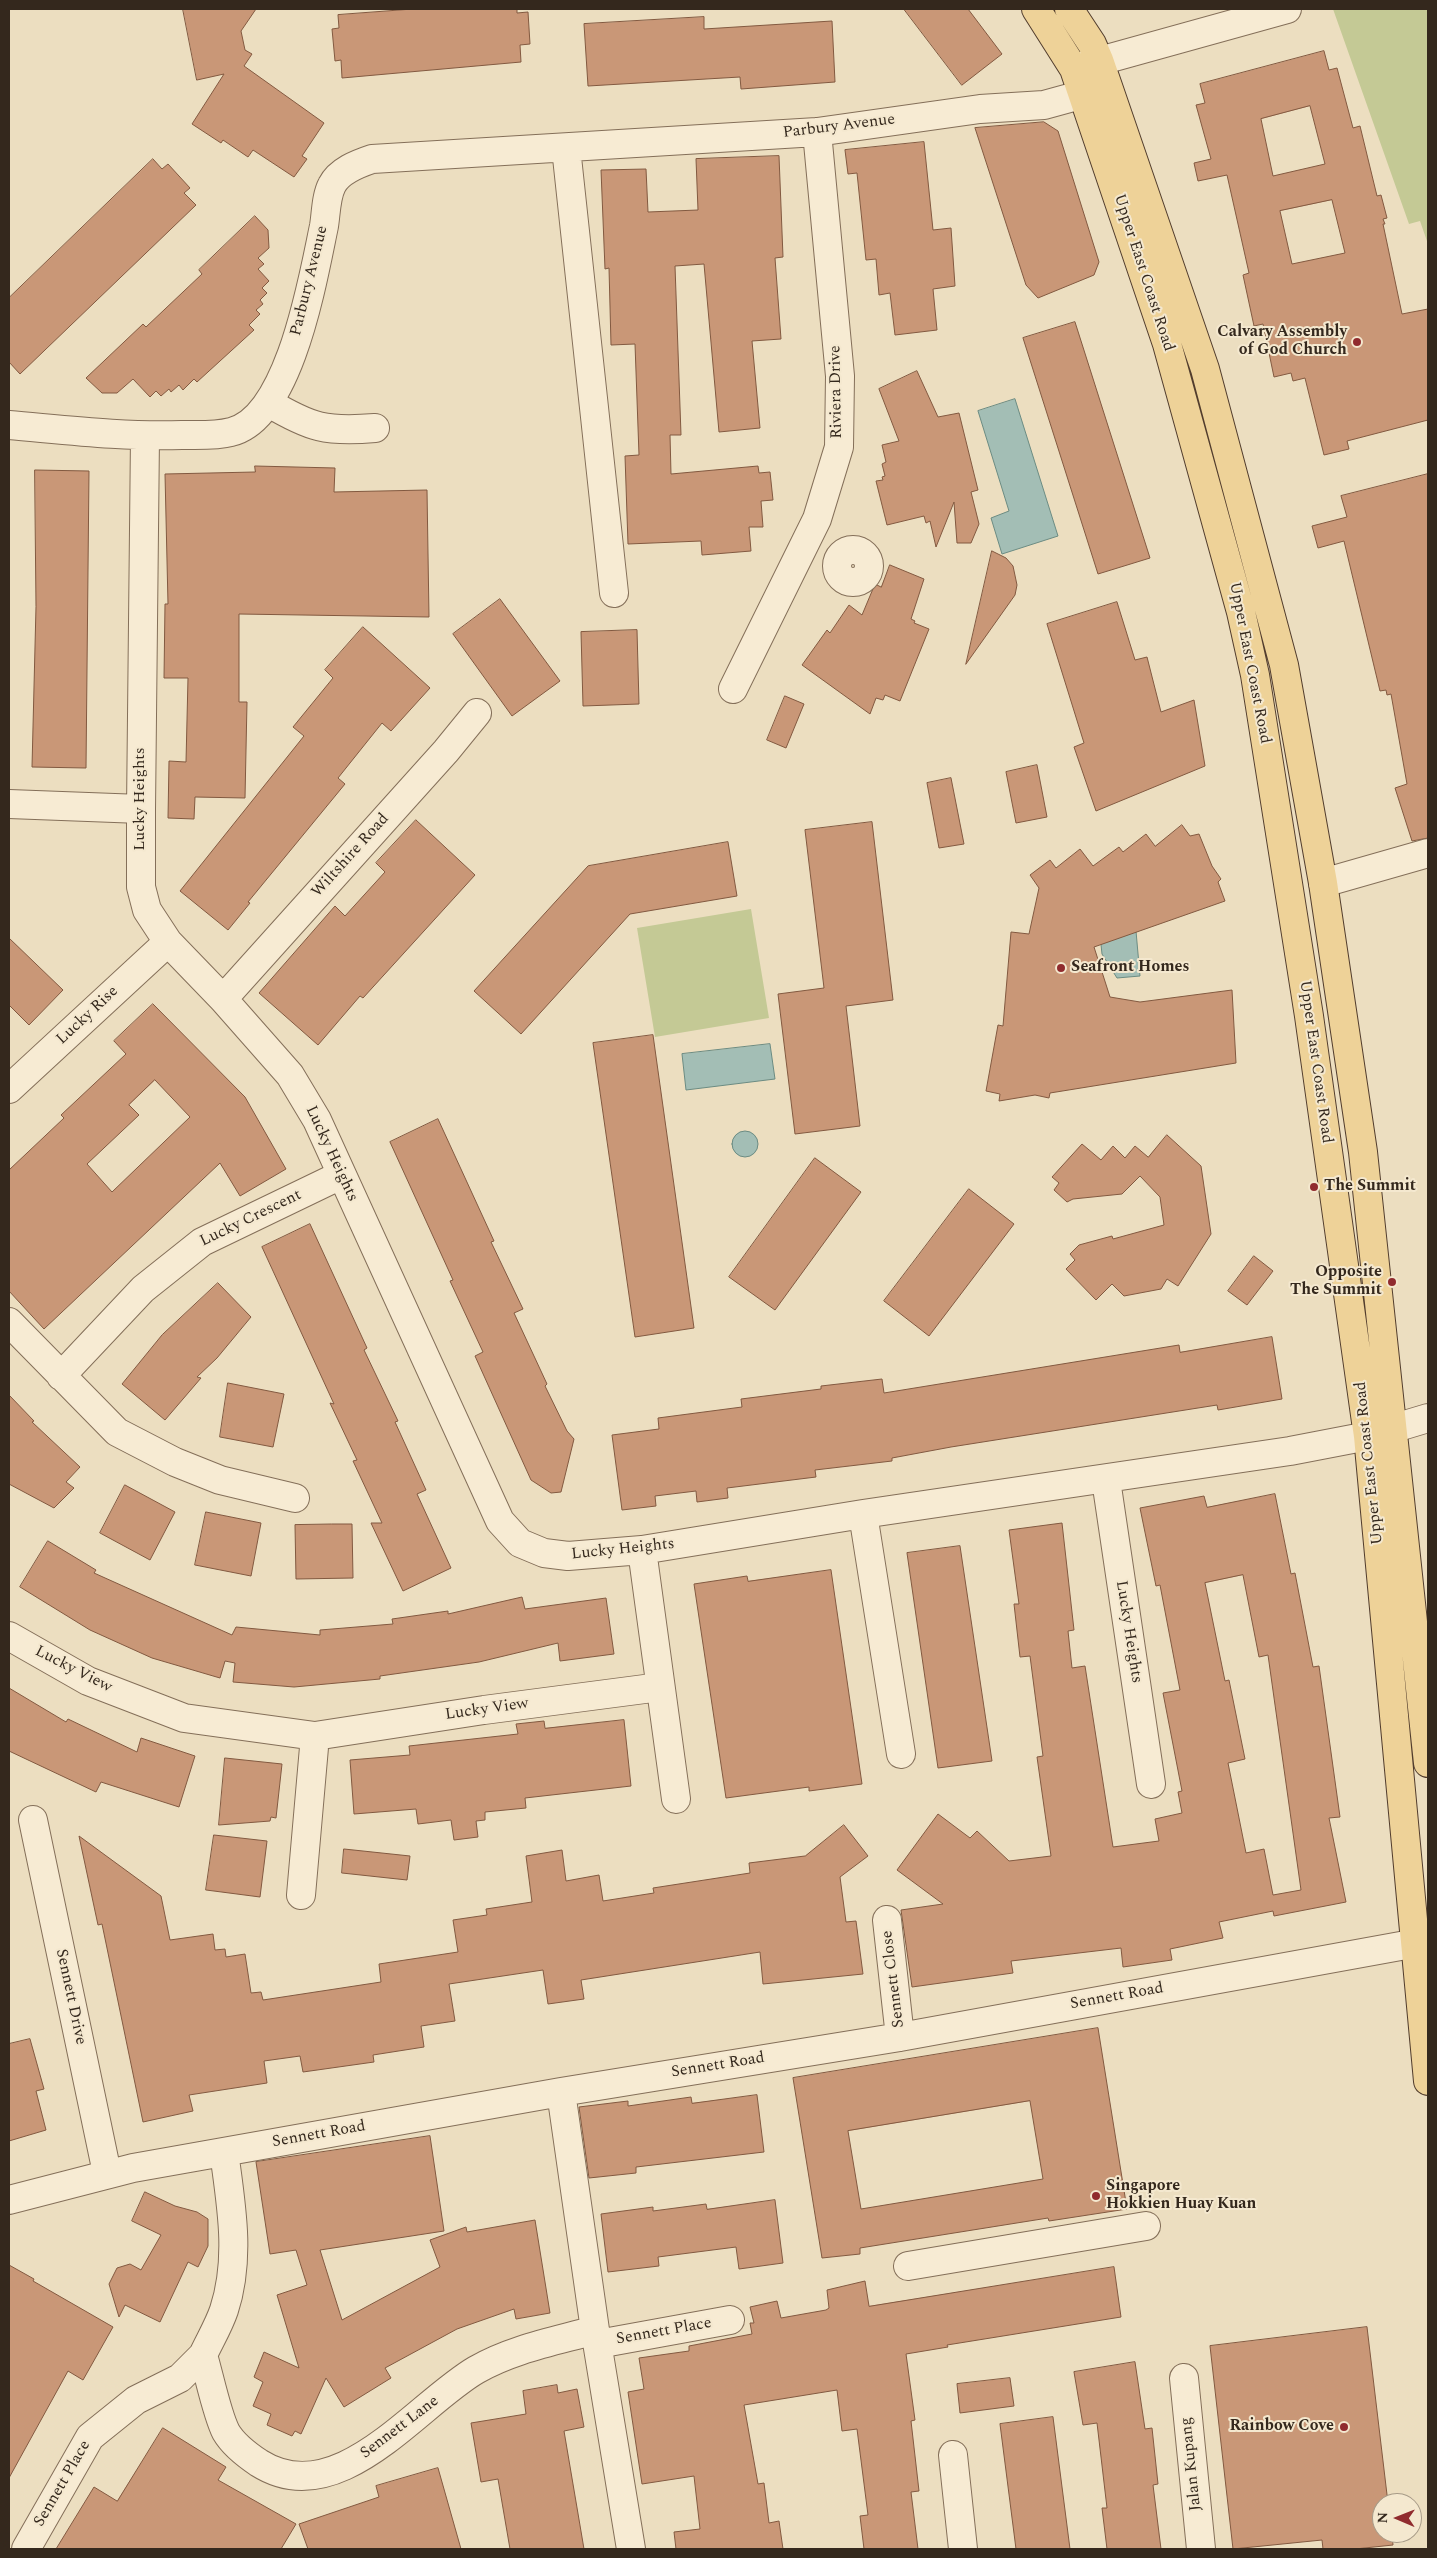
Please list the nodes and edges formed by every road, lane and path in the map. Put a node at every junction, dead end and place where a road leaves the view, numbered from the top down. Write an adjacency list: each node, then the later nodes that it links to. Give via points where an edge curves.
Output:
1 (1036, 9): 5 (main road, Upper East Coast Road)
2 (1069, 9): 4 (main road, Upper East Coast Road)
3 (1287, 9): 4 (street)
4 (1099, 60): 5 (street); 6 (main road, Upper East Coast Road)
5 (1074, 69): 7 (main road, Upper East Coast Road)
6 (1110, 87): 7 (street, Parbury Avenue); 22 (main road, Upper East Coast Road, via 1205,369 1268,601 1284,665)
7 (1084, 96): 8 (street, Parbury Avenue, via 1044,105 980,109); 30 (main road, Upper East Coast Road, via 1167,344 1242,612)
8 (817, 132): 9 (street, Parbury Avenue); 14 (street, Riviera Drive, via 840,376 839,447)
9 (566, 148): 10 (street, Parbury Avenue, via 372,159 354,165 340,176 331,186 306,309); 16 (street)
10 (269, 404): 12 (street, via 316,427); 13 (street, Parbury Avenue, via 254,422 233,432)
11 (9, 425): 13 (street, Parbury Avenue)
12 (375, 428)
13 (145, 436): 20 (street, Lucky Heights)
14 (817, 519): 15 (street, Riviera Drive); 15 (street, via 844,561)
15 (796, 561): 17 (street, Riviera Drive)
16 (614, 593)
17 (733, 689)
18 (477, 712): 24 (street, Wiltshire Road, via 446,751)
19 (9, 804): 20 (street)
20 (141, 809): 23 (street, Lucky Heights, via 141,887 147,910)
21 (1428, 853): 22 (street)
22 (1323, 883): 30 (main road, Upper East Coast Road, via 1363,1152)
23 (168, 942): 24 (street, Lucky Heights); 25 (street, Lucky Rise)
24 (223, 999): 26 (street, Lucky Heights, via 290,1075 317,1120)
25 (9, 1089)
26 (341, 1175): 28 (street, Lucky Crescent, via 202,1242 142,1289); 34 (street, Lucky Heights, via 500,1521 520,1543 544,1553 568,1556)
27 (9, 1322): 28 (street)
28 (61, 1376): 32 (street, via 117,1432 175,1462 220,1480)
29 (1428, 1418): 30 (street, Lucky Heights)
30 (1380, 1432): 31 (street, Lucky Heights, via 1290,1451); 36 (main road, Upper East Coast Road); 46 (main road, Upper East Coast Road)
31 (1106, 1480): 33 (street, Lucky Heights); 41 (street, Lucky Heights)
32 (295, 1498)
33 (863, 1514): 34 (street, Lucky Heights); 40 (street)
34 (642, 1550): 37 (street)
35 (9, 1636): 38 (street, Lucky View, via 88,1682 184,1718)
36 (1422, 1649): 39 (main road, Upper East Coast Road)
37 (660, 1688): 38 (street, Lucky View); 42 (street)
38 (315, 1736): 44 (street)
39 (1428, 1753)
40 (901, 1754)
41 (1151, 1784)
42 (676, 1799)
43 (33, 1820): 51 (street, Sennett Drive)
44 (301, 1895)
45 (887, 1920): 47 (street, Sennett Close)
46 (1422, 1942): 47 (street, Sennett Road); 48 (main road, Upper East Coast Road)
47 (900, 2037): 49 (street, Sennett Road)
48 (1428, 2081)
49 (561, 2092): 50 (street, Sennett Road); 56 (street)
50 (224, 2152): 51 (street, Sennett Road); 57 (street, via 234,2220 232,2268 224,2310)
51 (107, 2174): 52 (street, Sennett Road)
52 (9, 2200)
53 (1146, 2226): 54 (street)
54 (908, 2266)
55 (730, 2320): 56 (street, Sennett Place)
56 (596, 2337): 57 (street, Sennett Lane, via 507,2356 476,2370 353,2463 311,2475 273,2472 247,2455 226,2432); 61 (street)
57 (203, 2355): 60 (street, Sennett Place, via 180,2378 136,2400 90,2437)
58 (1184, 2378): 63 (street, Jalan Kupang)
59 (953, 2455): 62 (street)
60 (26, 2549)
61 (631, 2549)
62 (963, 2549)
63 (1201, 2549)

